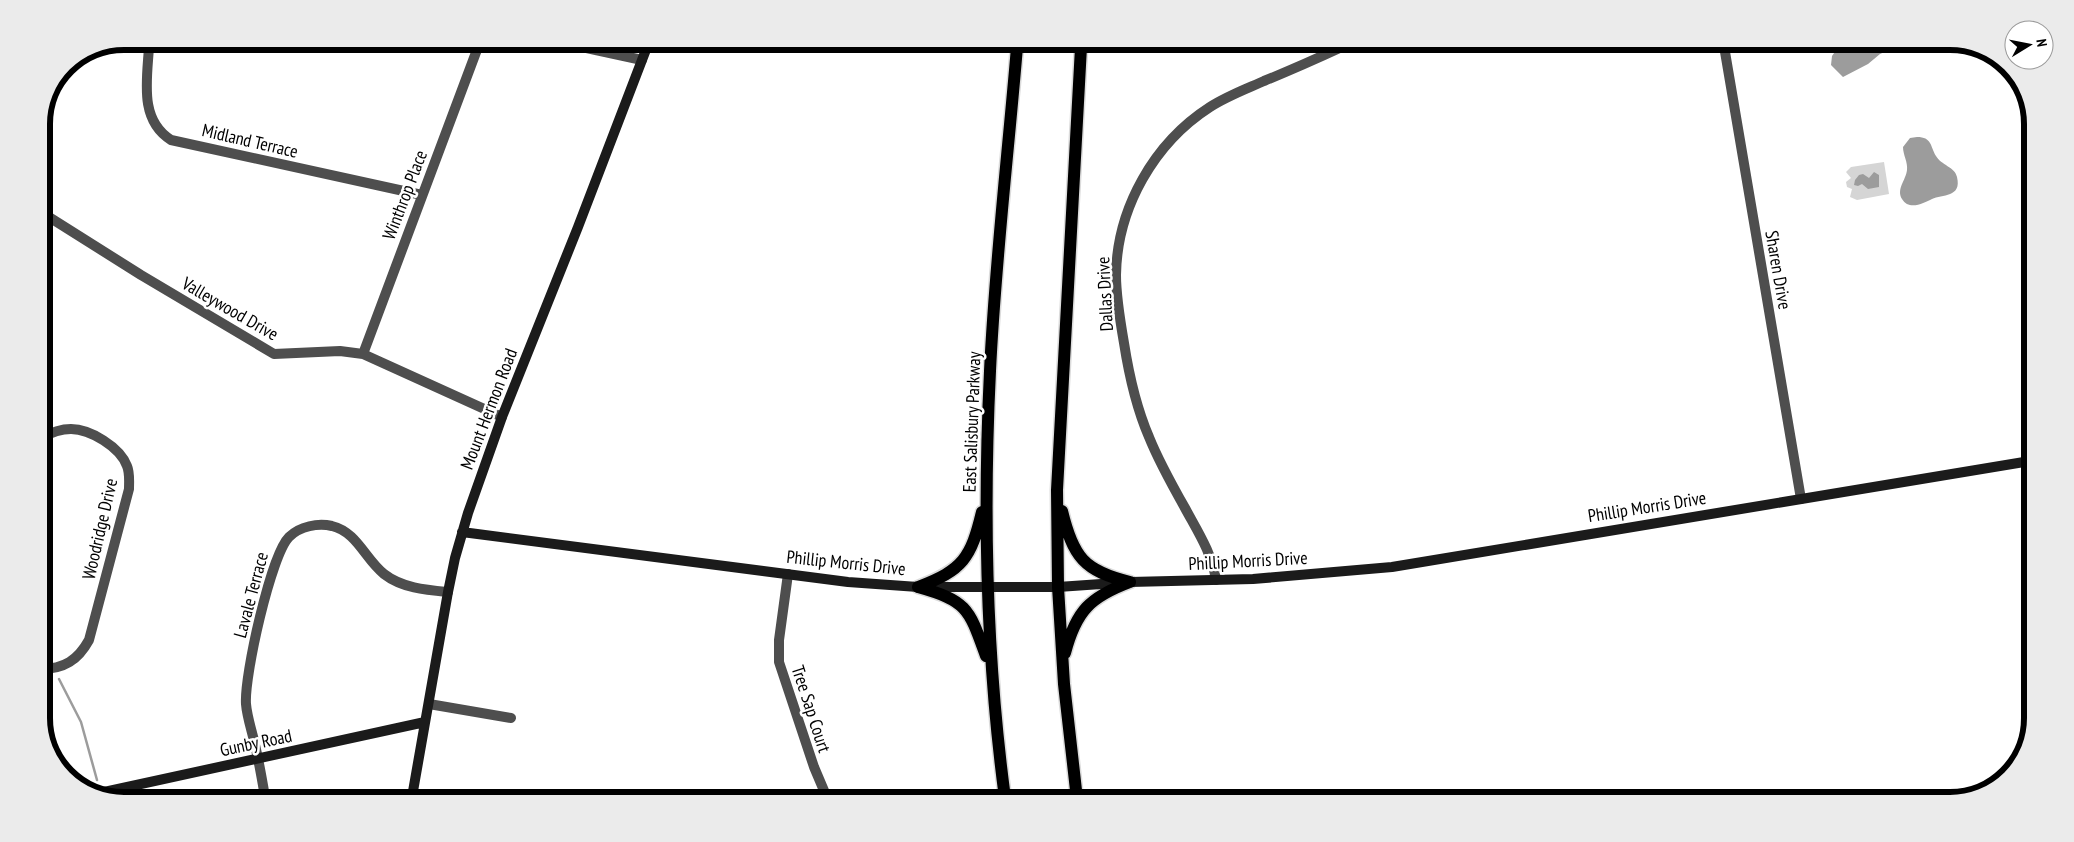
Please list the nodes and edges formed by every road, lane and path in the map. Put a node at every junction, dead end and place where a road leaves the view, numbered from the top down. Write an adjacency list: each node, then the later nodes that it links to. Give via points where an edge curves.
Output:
1 (149, 50): 10 (street, Midland Terrace, via 148,112 157,128 171,140)
2 (477, 50): 10 (street, Winthrop Place)
3 (596, 50): 9 (street)
4 (646, 50): 9 (street, Mount Hermon Road)
5 (1017, 50): 17 (main road, East Salisbury Parkway, via 990,370)
6 (1081, 50): 16 (main road)
7 (1335, 50): 21 (street, Dallas Drive, via 1234,94 1186,125 1162,149 1143,178 1129,207 1120,240 1116,276 1118,297 1137,402 1148,436 1209,551)
8 (1725, 50): 18 (street, Sharen Drive)
9 (642, 60): 13 (street, Mount Hermon Road)
10 (422, 195): 12 (street, Winthrop Place)
11 (50, 218): 12 (street, Valleywood Drive, via 274,354 340,351)
12 (363, 354): 13 (street, Valleywood Drive)
13 (502, 417): 19 (street, Mount Hermon Road)
14 (50, 435): 28 (street, Woodridge Drive, via 66,429 90,434 122,457 129,479 89,640 72,661)
15 (2024, 462): 18 (street, Phillip Morris Drive)
16 (1057, 490): 22 (main road, via 1070,542 1077,553 1095,571); 24 (main road)
17 (986, 495): 23 (main road, via 967,556 946,575); 25 (main road, East Salisbury Parkway)
18 (1801, 499): 21 (street, Phillip Morris Drive, via 1392,567)
19 (462, 532): 20 (street, Phillip Morris Drive); 26 (street, Mount Hermon Road)
20 (788, 574): 23 (street, Phillip Morris Drive); 37 (street, Tree Sap Court, via 779,662)
21 (1216, 580): 22 (street, Phillip Morris Drive)
22 (1130, 582): 24 (street, Phillip Morris Drive); 27 (main road, via 1100,595 1082,613 1071,634)
23 (918, 587): 25 (street, Phillip Morris Drive); 29 (main road, via 955,601 969,614)
24 (1058, 587): 25 (street, Phillip Morris Drive); 27 (main road)
25 (988, 588): 29 (main road, East Salisbury Parkway)
26 (448, 592): 30 (street, Mount Hermon Road); 33 (street, Lavale Terrace, via 420,589 395,581 375,566 350,536 333,526 304,528 289,537 279,551 272,573 248,674 246,704)
27 (1063, 664): 39 (main road)
28 (50, 668)
29 (992, 672): 38 (main road, East Salisbury Parkway)
30 (429, 704): 31 (street); 32 (street, Mount Hermon Road)
31 (511, 718)
32 (425, 722): 33 (street, Gunby Road); 36 (street, Mount Hermon Road)
33 (258, 760): 34 (street, Gunby Road); 35 (street, Lavale Terrace)
34 (109, 791)
35 (264, 792)
36 (413, 792)
37 (825, 792)
38 (1005, 792)
39 (1076, 792)

